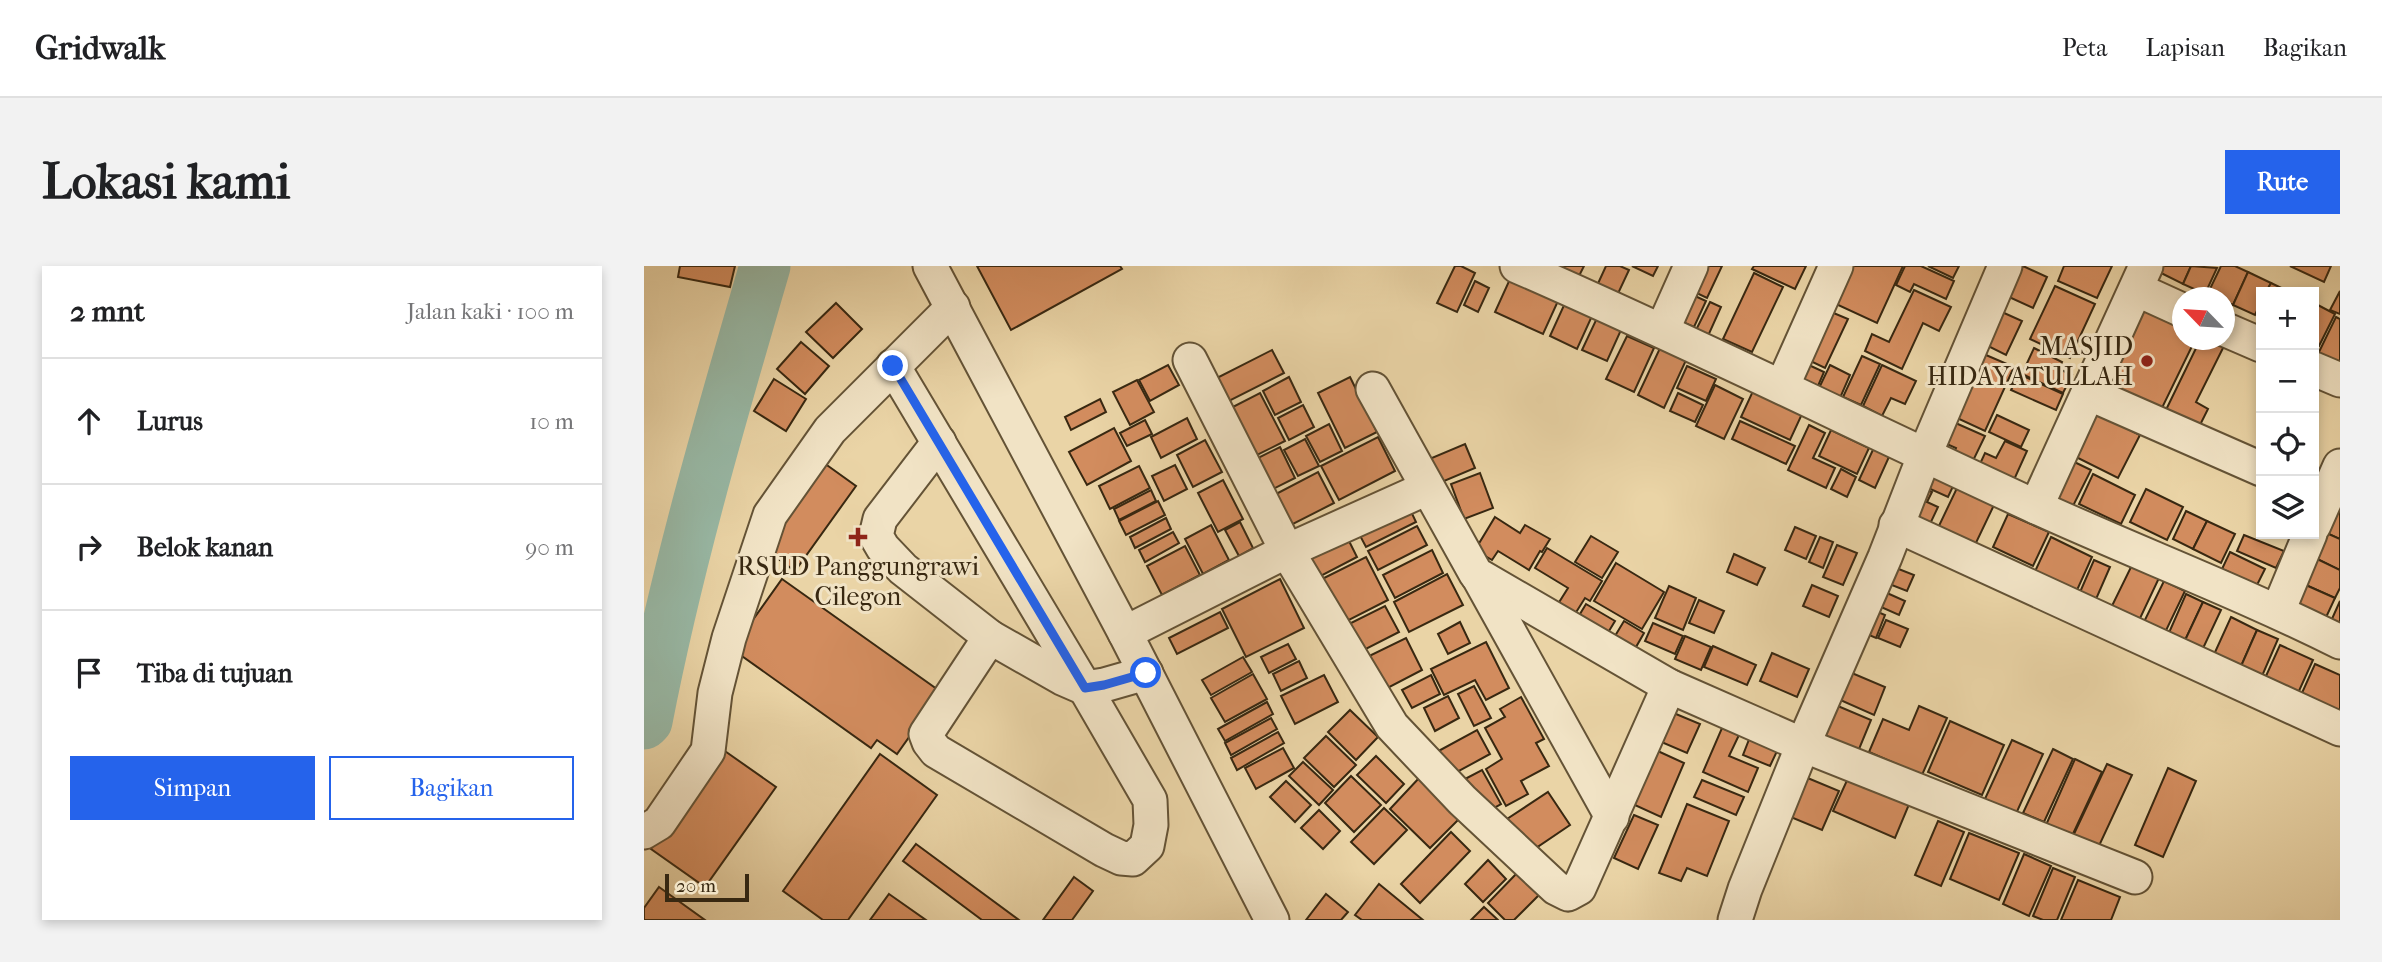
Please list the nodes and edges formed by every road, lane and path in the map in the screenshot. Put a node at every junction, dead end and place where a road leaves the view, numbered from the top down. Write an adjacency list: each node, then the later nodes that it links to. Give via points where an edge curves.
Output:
1 (1517, 266): 6 (street)
2 (1691, 266): 10 (street)
3 (1836, 266): 17 (street)
4 (2005, 266): 21 (street)
5 (936, 268): 9 (street)
6 (1552, 273): 10 (street)
7 (2141, 278): 8 (street); 19 (street)
8 (2172, 302)
9 (953, 307): 14 (street); 32 (street)
10 (1662, 331): 17 (street)
11 (2235, 334): 12 (street)
12 (2256, 343)
13 (1190, 360): 29 (street)
14 (893, 366): 20 (street); 41 (street, via 830,430 770,515 729,638 715,693 708,751 659,823)
15 (2319, 371): 16 (street)
16 (2340, 380)
17 (1782, 387): 21 (street)
18 (1373, 389): 24 (street)
19 (2088, 393): 23 (street); 26 (street)
20 (939, 442): 33 (street, via 880,519 876,536 903,569); 37 (street)
21 (1925, 454): 26 (street); 27 (street)
22 (2340, 466): 25 (street)
23 (2256, 467)
24 (1427, 488): 29 (street); 30 (street)
25 (2319, 503)
26 (2036, 507): 31 (street)
27 (1892, 539): 38 (street); 39 (street)
28 (2308, 539): 31 (street)
29 (1287, 551): 32 (street); 40 (street, via 1392,726 1556,888 1568,894 1579,888)
30 (1476, 574): 36 (street); 40 (street)
31 (2278, 611): 34 (street)
32 (1125, 633): 35 (street)
33 (990, 637): 37 (street); 37 (street, via 926,734 929,743 1104,850 1133,859 1147,846 1150,800)
34 (2340, 642)
35 (1146, 673): 37 (street); 43 (street)
36 (1669, 685): 39 (street); 40 (street)
37 (1085, 688)
38 (2340, 729)
39 (1803, 745): 42 (street); 44 (street)
40 (1612, 817)
41 (644, 832)
42 (2135, 877)
43 (1272, 920)
44 (1735, 920)

